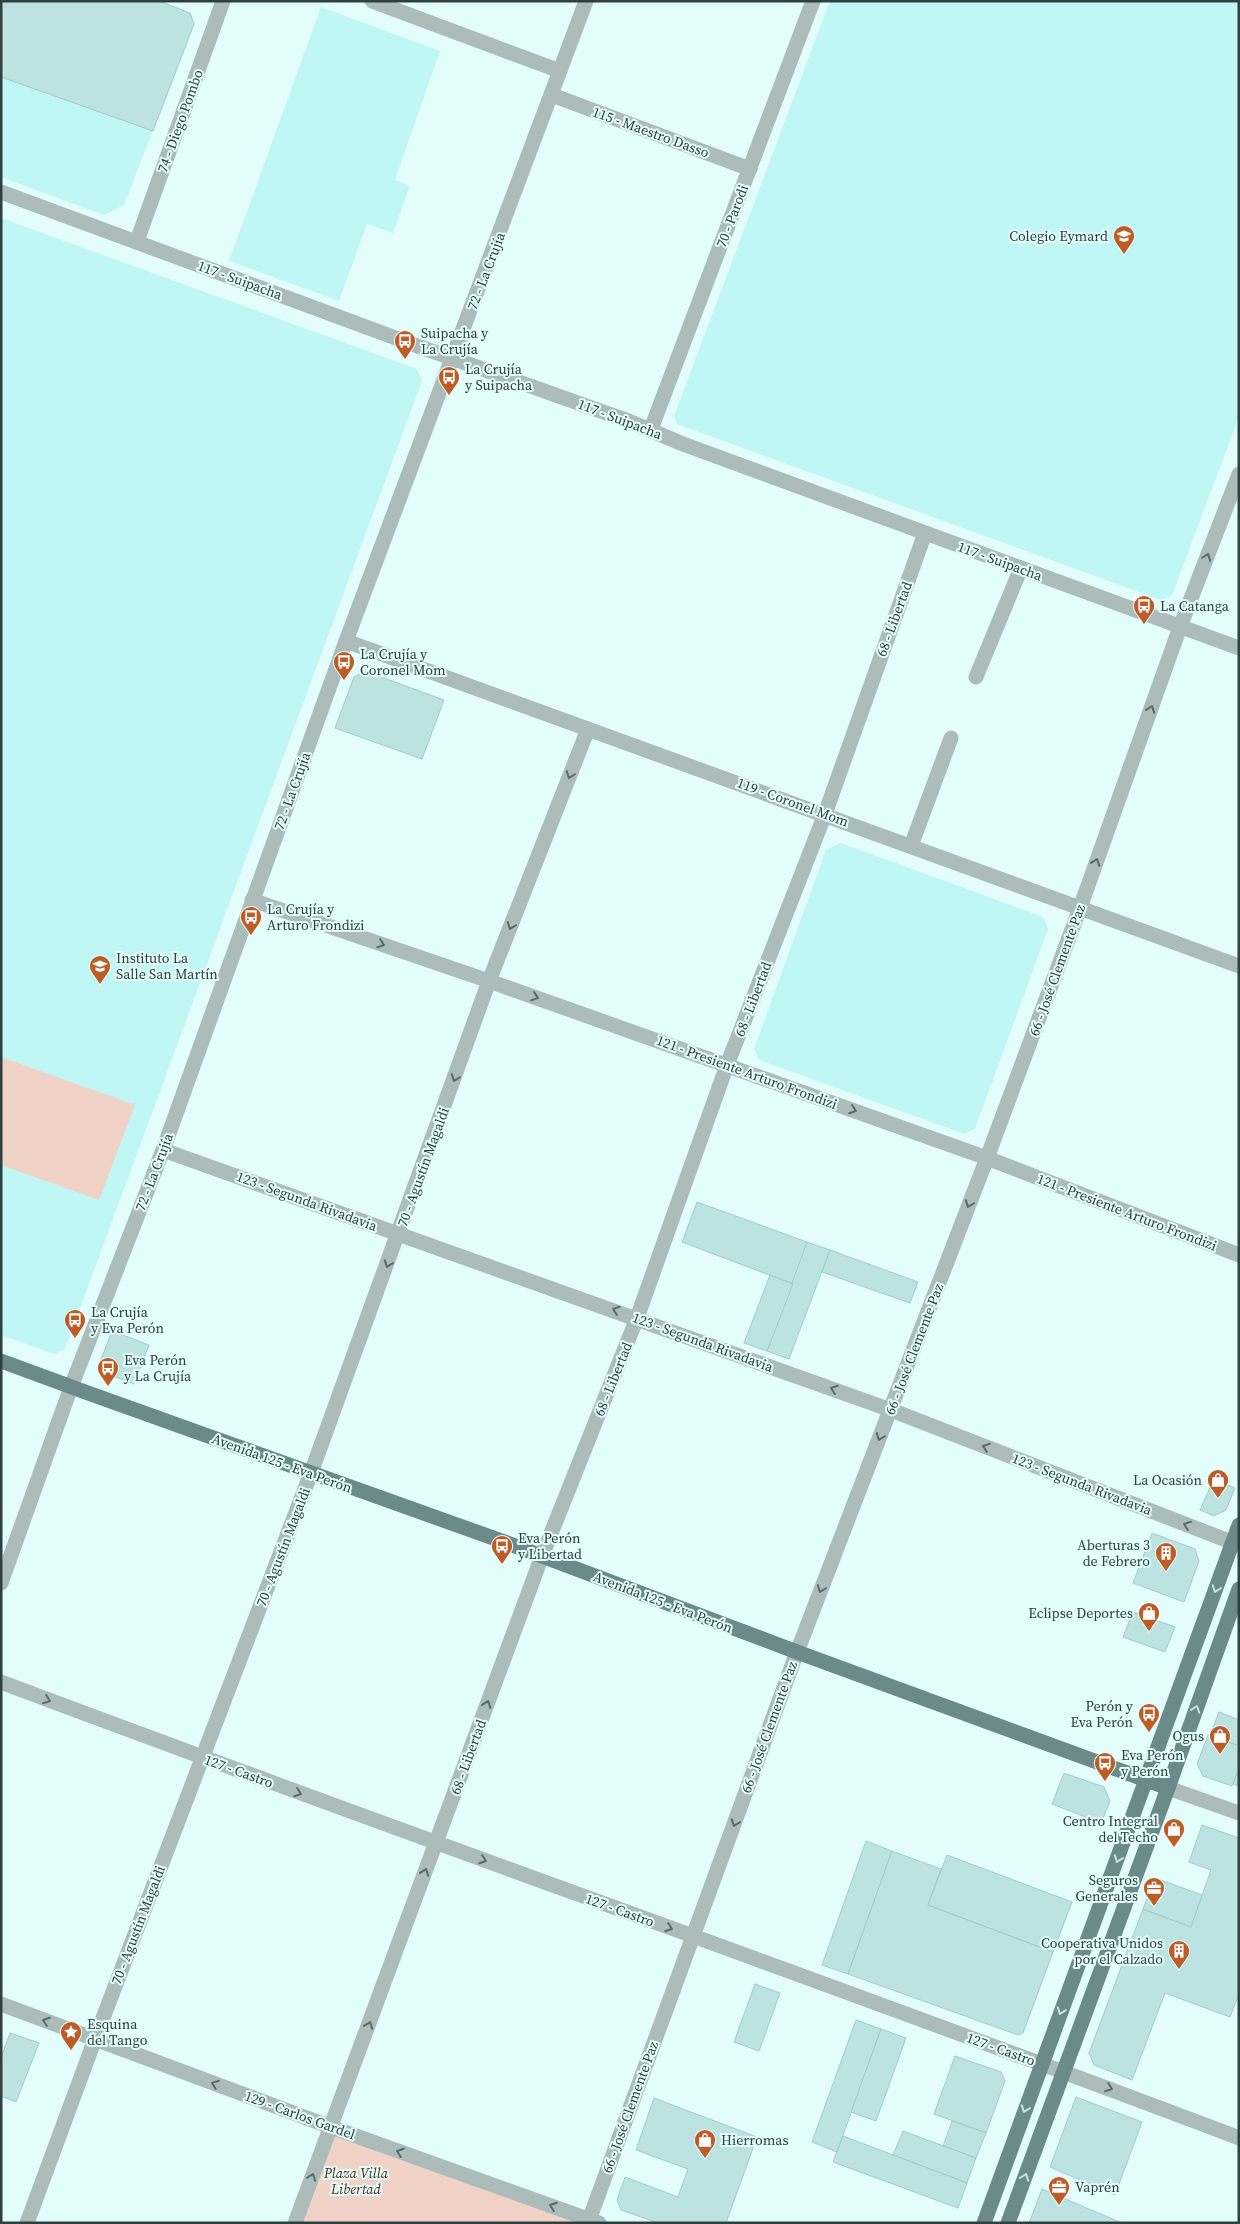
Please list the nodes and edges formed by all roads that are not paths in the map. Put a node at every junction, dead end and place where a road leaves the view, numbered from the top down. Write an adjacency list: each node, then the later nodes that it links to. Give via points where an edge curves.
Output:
1 (223, 1): 9 (street, 74 - Diego Pombo)
2 (372, 1): 5 (street)
3 (586, 1): 5 (street, 72 - La Crujía)
4 (813, 1): 7 (street, 70 - Parodi)
5 (560, 71): 6 (street, 72 - La Crujía)
6 (552, 96): 7 (street, 115 - Maestro Dasso); 10 (street, 72 - La Crujía)
7 (750, 169): 11 (street, 70 - Parodi)
8 (1, 192): 9 (street, 117 - Suipacha)
9 (137, 241): 10 (street, 117 - Suipacha)
10 (453, 358): 11 (street, 117 - Suipacha); 16 (street, 72 - La Crujía)
11 (651, 429): 13 (street, 117 - Suipacha, via 683,444)
12 (1239, 474): 15 (street, 66 - José Clemente Paz, one-way to 12)
13 (925, 533): 14 (street, 117 - Suipacha); 21 (street, 68 - Libertad)
14 (1020, 568): 15 (street, 117 - Suipacha); 18 (street)
15 (1180, 627): 17 (street, 117 - Suipacha); 24 (street, 66 - José Clemente Paz, one-way to 15)
16 (346, 641): 19 (street, 119 - Coronel Mom); 23 (street, 72 - La Crujía)
17 (1239, 648)
18 (976, 677)
19 (588, 729): 21 (street, 119 - Coronel Mom); 26 (street, 70 - Agustín Magaldi, one-way to 26)
20 (951, 738): 22 (street)
21 (825, 814): 22 (street, 119 - Coronel Mom); 27 (street, 68 - Libertad)
22 (911, 846): 24 (street, 119 - Coronel Mom)
23 (252, 900): 26 (street, 121 - Presiente Arturo Frondizi, one-way to 26); 28 (street, 72 - La Crujía)
24 (1080, 908): 25 (street, 119 - Coronel Mom); 29 (street, 66 - José Clemente Paz)
25 (1239, 966)
26 (489, 981): 27 (street, 121 - Presiente Arturo Frondizi, one-way to 27); 30 (street, 70 - Agustín Magaldi, one-way to 30)
27 (727, 1065): 29 (street, 121 - Presiente Arturo Frondizi, one-way to 29); 32 (street, 68 - Libertad)
28 (163, 1150): 30 (street, 123 - Segunda Rivadavia); 34 (street, 72 - La Crujía)
29 (987, 1158): 31 (street, 121 - Presiente Arturo Frondizi); 35 (street, 66 - José Clemente Paz, one-way to 35)
30 (399, 1234): 32 (street, 123 - Segunda Rivadavia, one-way to 30); 36 (street, 70 - Agustín Magaldi, one-way to 36)
31 (1239, 1255)
32 (637, 1318): 35 (street, 123 - Segunda Rivadavia, one-way to 32); 39 (street, 68 - Libertad)
33 (1, 1361): 34 (main road, Avenida 125 - Eva Perón)
34 (71, 1387): 36 (main road, Avenida 125 - Eva Perón); 40 (street, 72 - La Crujía)
35 (891, 1410): 38 (street, 123 - Segunda Rivadavia, one-way to 35); 42 (street, 66 - José Clemente Paz, one-way to 42)
36 (311, 1474): 39 (main road, Avenida 125 - Eva Perón); 44 (street, 70 - Agustín Magaldi)
37 (1239, 1525): 38 (main road)
38 (1235, 1544): 45 (main road, one-way to 45)
39 (542, 1556): 42 (main road, Avenida 125 - Eva Perón); 48 (street, 68 - Libertad, one-way to 39)
40 (1, 1583)
41 (1239, 1589): 46 (main road, one-way to 41)
42 (796, 1652): 45 (main road, Avenida 125 - Eva Perón); 49 (street, 66 - José Clemente Paz, one-way to 49)
43 (1, 1682): 44 (street, 127 - Castro, one-way to 44)
44 (202, 1758): 48 (street, 127 - Castro, one-way to 48); 51 (street, 70 - Agustín Magaldi)
45 (1147, 1780): 46 (main road, Avenida 125 - Eva Perón); 52 (main road, one-way to 52)
46 (1168, 1788): 47 (street, Avenida 125 - Eva Perón); 53 (main road)
47 (1239, 1813)
48 (436, 1843): 49 (street, 127 - Castro, one-way to 49); 54 (street, 68 - Libertad, one-way to 48)
49 (693, 1937): 52 (street, 127 - Castro); 56 (street, 66 - José Clemente Paz)
50 (1, 2004): 51 (street, 129 - Carlos Gardel, one-way to 50)
51 (95, 2039): 54 (street, 129 - Carlos Gardel, one-way to 51); 57 (street, 70 - Agustín Magaldi)
52 (1041, 2063): 53 (street, 127 - Castro); 59 (main road, one-way to 59)
53 (1063, 2071): 55 (street, 127 - Castro, one-way to 55); 60 (main road, one-way to 53)
54 (331, 2127): 56 (street, 129 - Carlos Gardel, one-way to 54); 58 (street, 68 - Libertad, one-way to 54)
55 (1239, 2138)
56 (592, 2222)
57 (27, 2223)
58 (295, 2223)
59 (984, 2223)
60 (1008, 2223)

